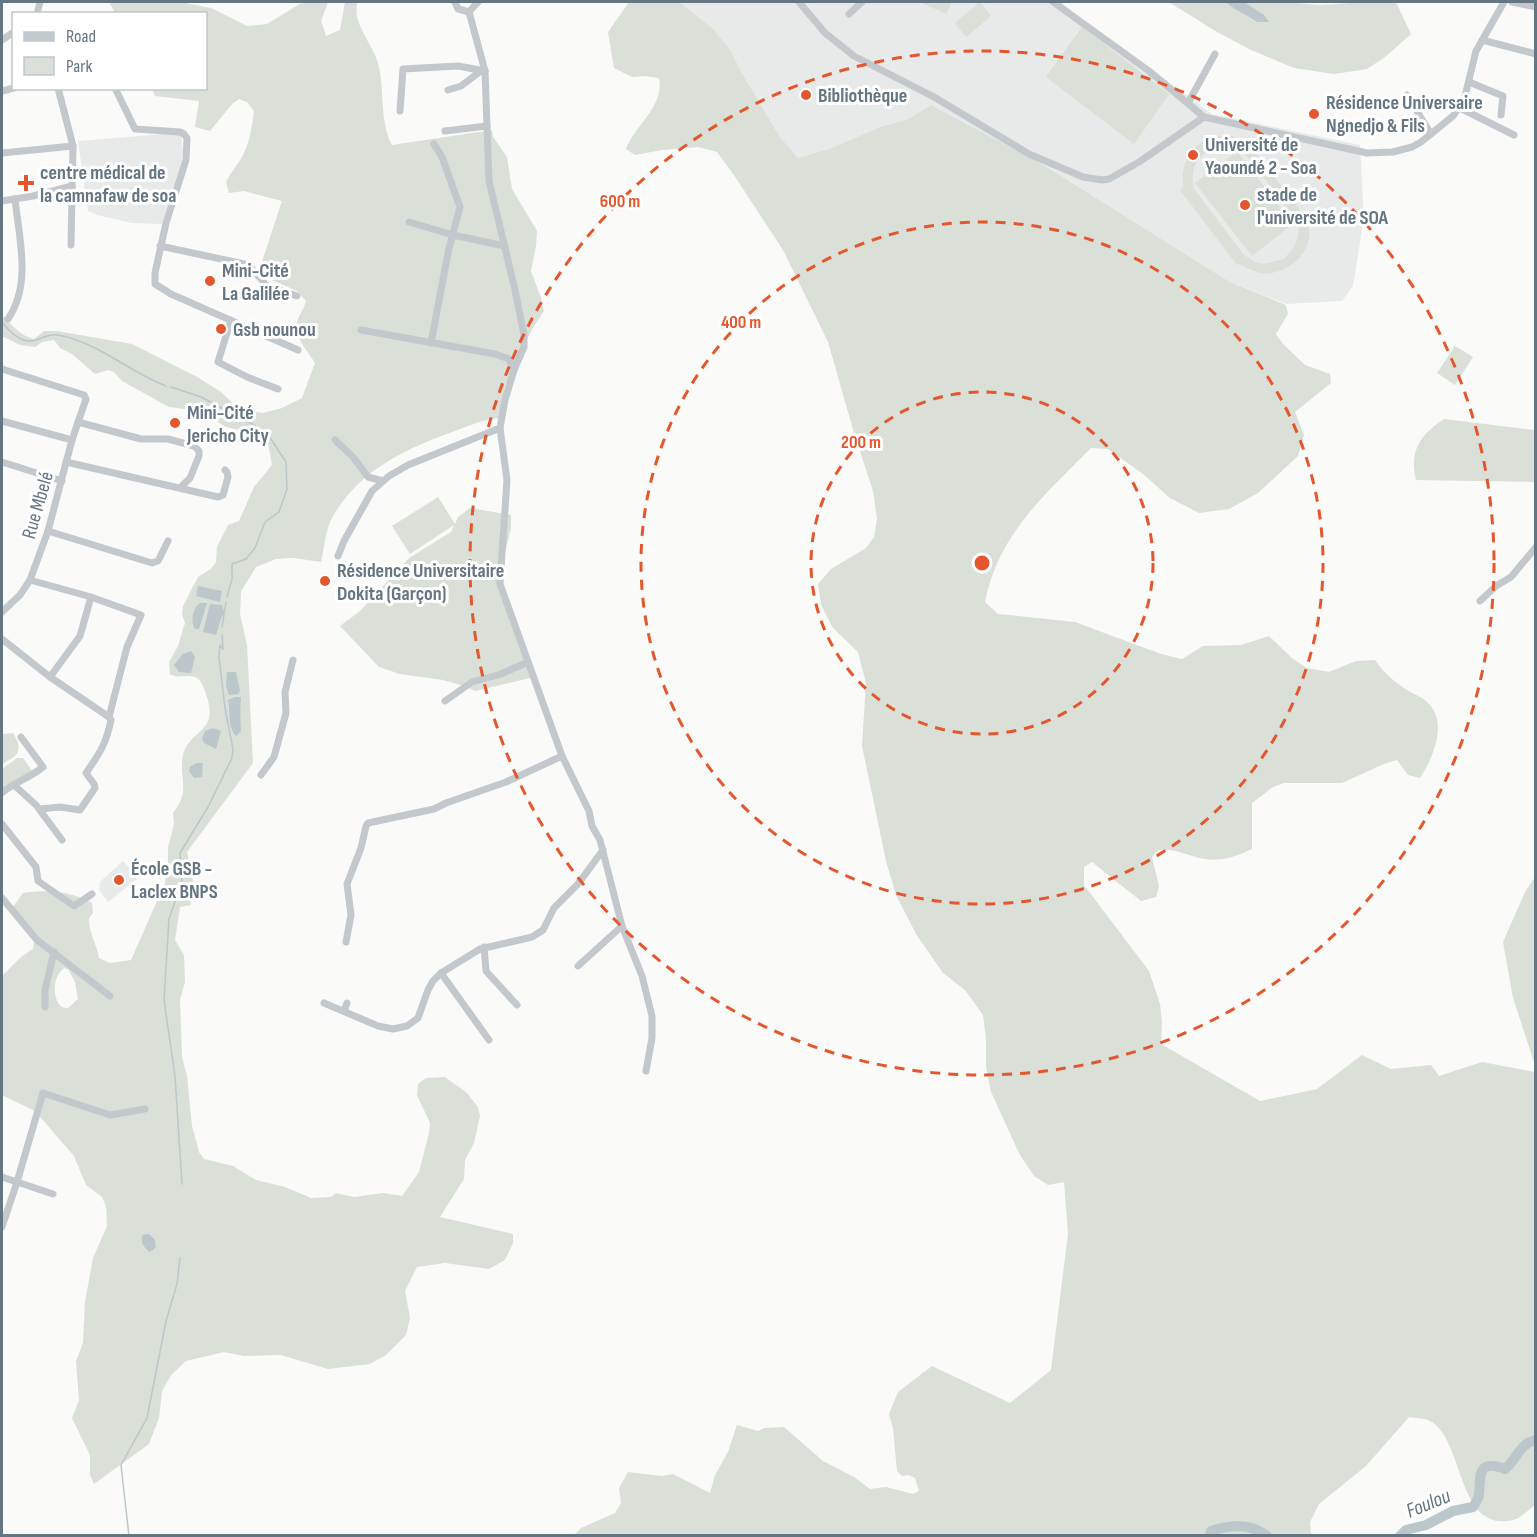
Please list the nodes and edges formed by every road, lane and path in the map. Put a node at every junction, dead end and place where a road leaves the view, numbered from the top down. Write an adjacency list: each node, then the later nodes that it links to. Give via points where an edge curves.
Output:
1 (455, 2): 9 (street, via 458,9)
2 (478, 2): 9 (street)
3 (799, 2): 24 (street, via 825,33 854,56 1029,153 1083,177 1109,179)
4 (862, 2): 10 (street)
5 (1053, 2): 20 (street)
6 (1504, 2): 11 (street)
7 (1512, 2): 8 (street)
8 (1536, 7)
9 (469, 12): 14 (street)
10 (849, 14)
11 (1482, 40): 13 (street); 15 (street)
12 (1215, 54): 20 (street)
13 (1536, 54)
14 (483, 71): 18 (street); 22 (street, via 458,66 403,69); 25 (street)
15 (1469, 82): 21 (street); 23 (street, via 1503,96)
16 (59, 90): 30 (street)
17 (116, 90): 38 (street, via 135,129 180,132 187,138 186,160)
18 (448, 90)
19 (1407, 95): 27 (street)
20 (1188, 104): 24 (street)
21 (1460, 108): 27 (street); 28 (street)
22 (400, 111)
23 (1500, 116)
24 (1204, 117): 27 (street, via 1367,153 1403,150)
25 (487, 126): 26 (street); 39 (street, via 489,181)
26 (446, 131)
27 (1431, 134)
28 (1514, 135)
29 (434, 144): 36 (street, via 459,207)
30 (73, 146): 31 (street); 32 (street)
31 (2, 153)
32 (72, 186): 33 (street); 37 (street)
33 (15, 199): 34 (street); 41 (street, via 23,277)
34 (2, 201)
35 (409, 222): 36 (street)
36 (453, 236): 39 (street); 44 (street)
37 (71, 245)
38 (160, 246): 40 (street, via 249,266 266,285); 42 (street, via 155,284)
39 (504, 246): 47 (street, via 524,335 524,347)
40 (297, 296)
41 (8, 318)
42 (231, 320): 45 (street); 48 (street, via 218,362)
43 (361, 330): 44 (street)
44 (431, 342): 47 (street, via 495,354 509,359)
45 (297, 350)
46 (2, 369): 50 (street, Rue Mbelé, via 85,397)
47 (514, 370): 51 (street)
48 (278, 389)
49 (2, 421): 52 (street)
50 (78, 422): 52 (street, Rue Mbelé); 59 (street, via 141,439 168,439 194,446 199,456 190,478)
51 (500, 428): 58 (street, via 408,465); 70 (street, via 507,480 500,584)
52 (72, 440): 55 (street, Rue Mbelé)
53 (335, 440): 58 (street, via 368,477)
54 (2, 462): 57 (street)
55 (66, 462): 57 (street, Rue Mbelé); 59 (street)
56 (225, 470): 59 (street, via 228,477 221,496)
57 (62, 481): 60 (street, Rue Mbelé)
58 (382, 481): 63 (street, via 372,491)
59 (181, 487)
60 (48, 531): 61 (street, via 152,563 158,561); 64 (street, Rue Mbelé)
61 (168, 541)
62 (1536, 547): 66 (street, via 1511,577)
63 (338, 556)
64 (30, 580): 65 (street); 67 (street, Rue Mbelé)
65 (91, 597): 71 (street, via 80,636); 73 (street, via 141,615 127,647)
66 (1480, 601)
67 (2, 612)
68 (2, 639): 71 (street)
69 (293, 660): 76 (street, via 285,692 286,713 274,757)
70 (528, 662): 72 (street, via 472,682); 75 (street)
71 (50, 677): 73 (street)
72 (445, 701)
73 (108, 717): 79 (street, via 108,737 86,773 95,788 80,810)
74 (21, 737): 77 (street, via 43,767)
75 (562, 756): 82 (street); 86 (street, via 434,809 368,824 347,884 351,915)
76 (261, 775)
77 (14, 784): 78 (street); 79 (street)
78 (3, 790)
79 (40, 809): 81 (street)
80 (2, 824): 83 (street, via 36,867 38,881 74,906)
81 (62, 840)
82 (603, 850): 85 (street); 87 (street, via 554,908 543,930 532,937)
83 (92, 894)
84 (2, 898): 88 (street, via 37,940)
85 (622, 927): 89 (street); 98 (street, via 652,1016)
86 (346, 942)
87 (484, 947): 90 (street); 94 (street, via 486,971)
88 (54, 952): 91 (street); 95 (street)
89 (578, 966)
90 (441, 973): 96 (street, via 428,990 418,1018 407,1026 378,1026); 97 (street)
91 (110, 996)
92 (327, 1001): 96 (street)
93 (348, 1003): 96 (street)
94 (516, 1005)
95 (45, 1007)
96 (344, 1011)
97 (489, 1040)
98 (646, 1071)
99 (145, 1109): 101 (street, via 110,1115 42,1094)
100 (2, 1177): 101 (street)
101 (17, 1182): 102 (street); 103 (street)
102 (53, 1194)
103 (2, 1227)

